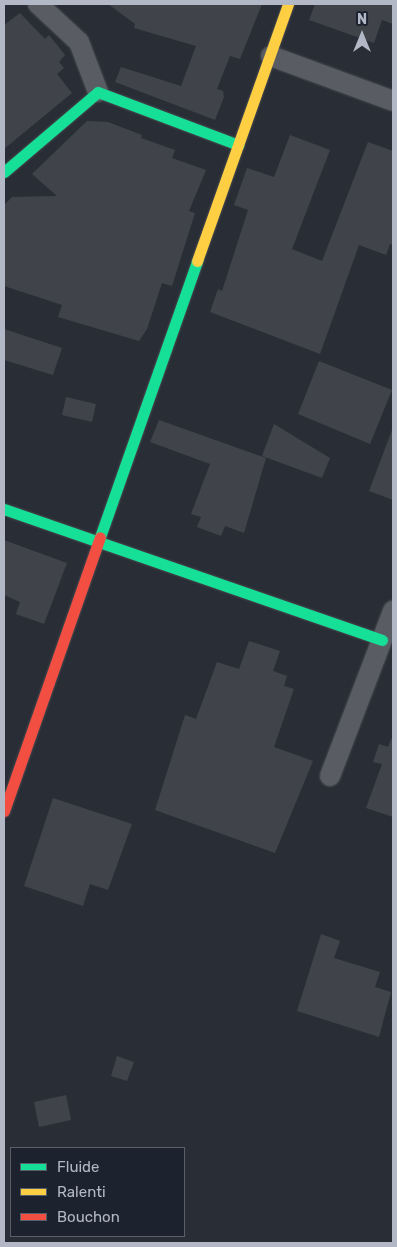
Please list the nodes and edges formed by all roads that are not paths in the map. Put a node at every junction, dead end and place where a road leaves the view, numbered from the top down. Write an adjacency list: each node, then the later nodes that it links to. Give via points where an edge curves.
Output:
1 (38, 4): 4 (street, via 79,42)
2 (288, 4): 3 (street)
3 (271, 56): 5 (street); 6 (street)
4 (98, 92): 6 (street); 7 (street)
5 (393, 101)
6 (238, 144): 9 (street)
7 (4, 172)
8 (4, 509): 9 (street)
9 (96, 540): 11 (street); 13 (street)
10 (393, 611): 11 (street)
11 (382, 640): 12 (street)
12 (330, 776)
13 (4, 811)

